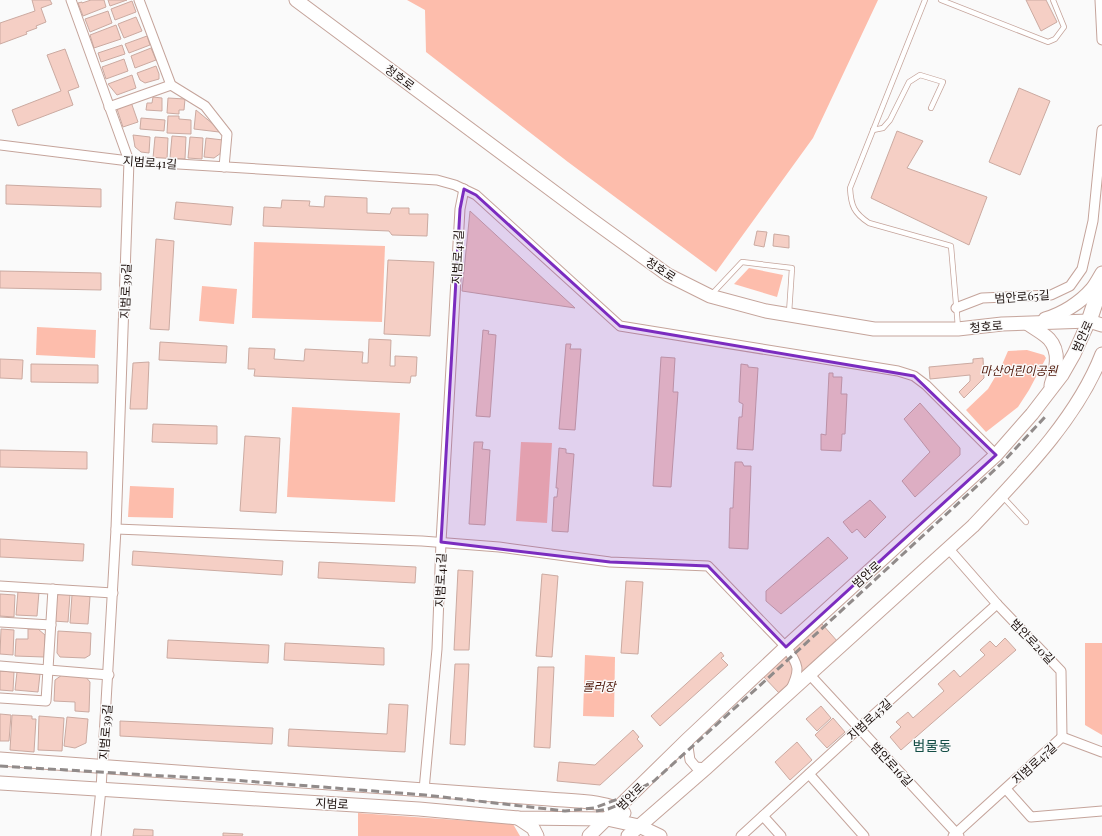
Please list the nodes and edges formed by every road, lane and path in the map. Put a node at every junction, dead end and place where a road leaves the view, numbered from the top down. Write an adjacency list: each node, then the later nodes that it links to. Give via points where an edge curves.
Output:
1 (71, 0): 10 (street, 지범로39길)
2 (139, 0): 9 (street)
3 (296, 0): 20 (main road, 청호로, via 661,270)
4 (925, 0): 12 (lane)
5 (941, 0): 6 (lane, via 1048,42 1055,39 1064,27)
6 (1053, 0)
7 (1100, 0): 8 (street)
8 (1102, 40)
9 (171, 85): 10 (street); 16 (street, via 205,106 227,134)
10 (109, 107): 15 (street, 지범로39길)
11 (931, 108): 12 (lane, via 942,82 920,75 909,82 890,120 883,128)
12 (873, 130): 21 (lane, via 850,188 854,209 869,223 951,246)
13 (1102, 130): 21 (street, 범안로65길, via 1093,221 1082,269 1070,286 1051,295 982,298)
14 (0, 145): 15 (street, 지범로41길)
15 (129, 161): 16 (street, 지범로41길); 31 (street, 지범로39길)
16 (224, 167): 17 (street, 지범로41길, via 437,180)
17 (464, 189): 28 (street, via 476,195 620,326 898,371 914,376); 32 (street, 지범로41길, via 460,209)
18 (1102, 273): 24 (main road, via 1092,289 1079,301 1058,315)
19 (1102, 282): 23 (highway, 범안로)
20 (710, 296): 22 (main road, 청호로); 22 (lane, via 742,262 792,268)
21 (956, 308): 25 (lane)
22 (789, 314): 25 (main road, 청호로, via 874,329)
23 (1095, 323): 24 (main road, 청호로); 27 (main road, 범안로)
24 (1028, 324): 25 (main road, 청호로); 27 (main road, via 1049,339 1056,351 1055,372)
25 (958, 329)
26 (1102, 354): 29 (main road, via 1062,425)
27 (1049, 392): 28 (main road, 범안로)
28 (996, 455): 40 (main road, 범안로)
29 (1002, 496): 30 (lane); 33 (main road)
30 (1026, 522)
31 (116, 529): 32 (street); 36 (street, 지범로39길)
32 (442, 542): 40 (street, via 610,562 708,566); 58 (street, 지범로41길, via 438,649)
33 (948, 548): 37 (street, 범안로20길); 44 (main road)
34 (0, 586): 35 (street)
35 (53, 589): 36 (street); 39 (street)
36 (113, 593): 43 (street, 지범로39길)
37 (997, 604): 47 (street, 지범로45길); 48 (street, 범안로20길, via 1061,671)
38 (0, 622): 39 (street)
39 (50, 625): 42 (street)
40 (786, 647): 45 (street, via 796,662 798,674); 49 (main road, 범안로)
41 (0, 666): 42 (street)
42 (48, 670): 43 (street); 46 (street, via 46,701)
43 (109, 675): 52 (street, 지범로39길)
44 (810, 675): 45 (main road); 47 (street, 범안로16길)
45 (789, 694): 53 (main road)
46 (0, 698)
47 (859, 728): 54 (street, 지범로45길); 65 (street, 범안로16길)
48 (1062, 738): 50 (street); 57 (street, 지범로47길)
49 (686, 740): 53 (street, via 690,760 696,766); 59 (main road, 범안로)
50 (1102, 752)
51 (0, 759): 52 (main road)
52 (103, 767): 56 (street, 지범로39길); 58 (main road)
53 (706, 768): 64 (main road)
54 (809, 774): 61 (street, 지범로45길); 73 (street)
55 (0, 783): 56 (main road, 지범로)
56 (101, 789): 62 (main road, 지범로, via 419,809); 66 (street, 지범로39길)
57 (1006, 789): 60 (street, 지범로47길, via 1031,817); 65 (street, 지범로47길)
58 (424, 790): 59 (main road, via 606,804)
59 (618, 808): 63 (main road, 범안로); 64 (main road)
60 (1102, 811)
61 (763, 816): 71 (street, 지범로45길); 72 (street)
62 (518, 818): 63 (main road, 지범로); 67 (main road, via 533,828)
63 (607, 819): 64 (main road, 지범로); 68 (main road, 범안로)
64 (639, 826): 69 (main road); 70 (main road, 지범로)
65 (956, 835)
66 (96, 836)
67 (537, 836)
68 (589, 836)
69 (628, 836)
70 (660, 836)
71 (742, 836)
72 (781, 836)
73 (864, 836)

